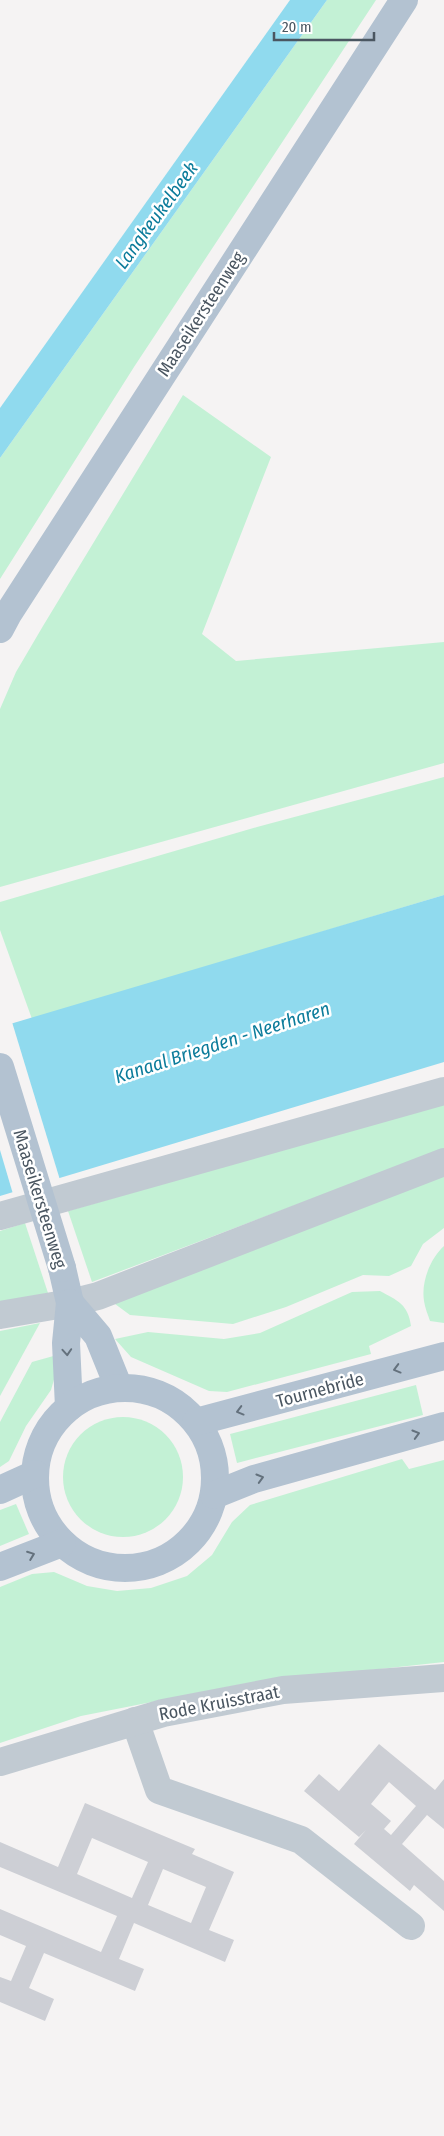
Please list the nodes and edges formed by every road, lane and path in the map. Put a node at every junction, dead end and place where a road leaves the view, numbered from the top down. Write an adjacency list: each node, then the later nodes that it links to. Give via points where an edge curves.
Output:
1 (404, 0): 2 (main road, Maaseikersteenweg)
2 (0, 629)
3 (0, 1067): 7 (main road, Maaseikersteenweg, bridge)
4 (444, 1091): 6 (street)
5 (444, 1162): 7 (street, via 110,1292)
6 (0, 1216)
7 (70, 1303): 8 (street); 10 (main road, Maaseikersteenweg, via 98,1336); 11 (main road, Maaseikersteenweg, one-way to 11, via 66,1343)
8 (0, 1315)
9 (444, 1356): 12 (main road, Tournebride, one-way to 12)
10 (119, 1388): 11 (main road, via 99,1391); 12 (main road, via 150,1391 166,1398)
11 (68, 1407): 14 (main road, via 44,1438)
12 (196, 1422): 16 (main road, via 211,1450 216,1477)
13 (444, 1426): 16 (main road, one-way to 13, via 254,1479)
14 (35, 1474): 15 (main road); 17 (main road, via 42,1513)
15 (0, 1490)
16 (214, 1495): 17 (main road, via 198,1532 185,1546 155,1563 142,1567 110,1567 85,1560)
17 (62, 1543): 18 (main road, one-way to 17)
18 (0, 1567)
19 (444, 1678): 20 (street, Rode Kruisstraat, via 283,1690)
20 (134, 1721): 21 (street, Rode Kruisstraat); 22 (street, via 159,1790 301,1840)
21 (0, 1762)
22 (411, 1926)

